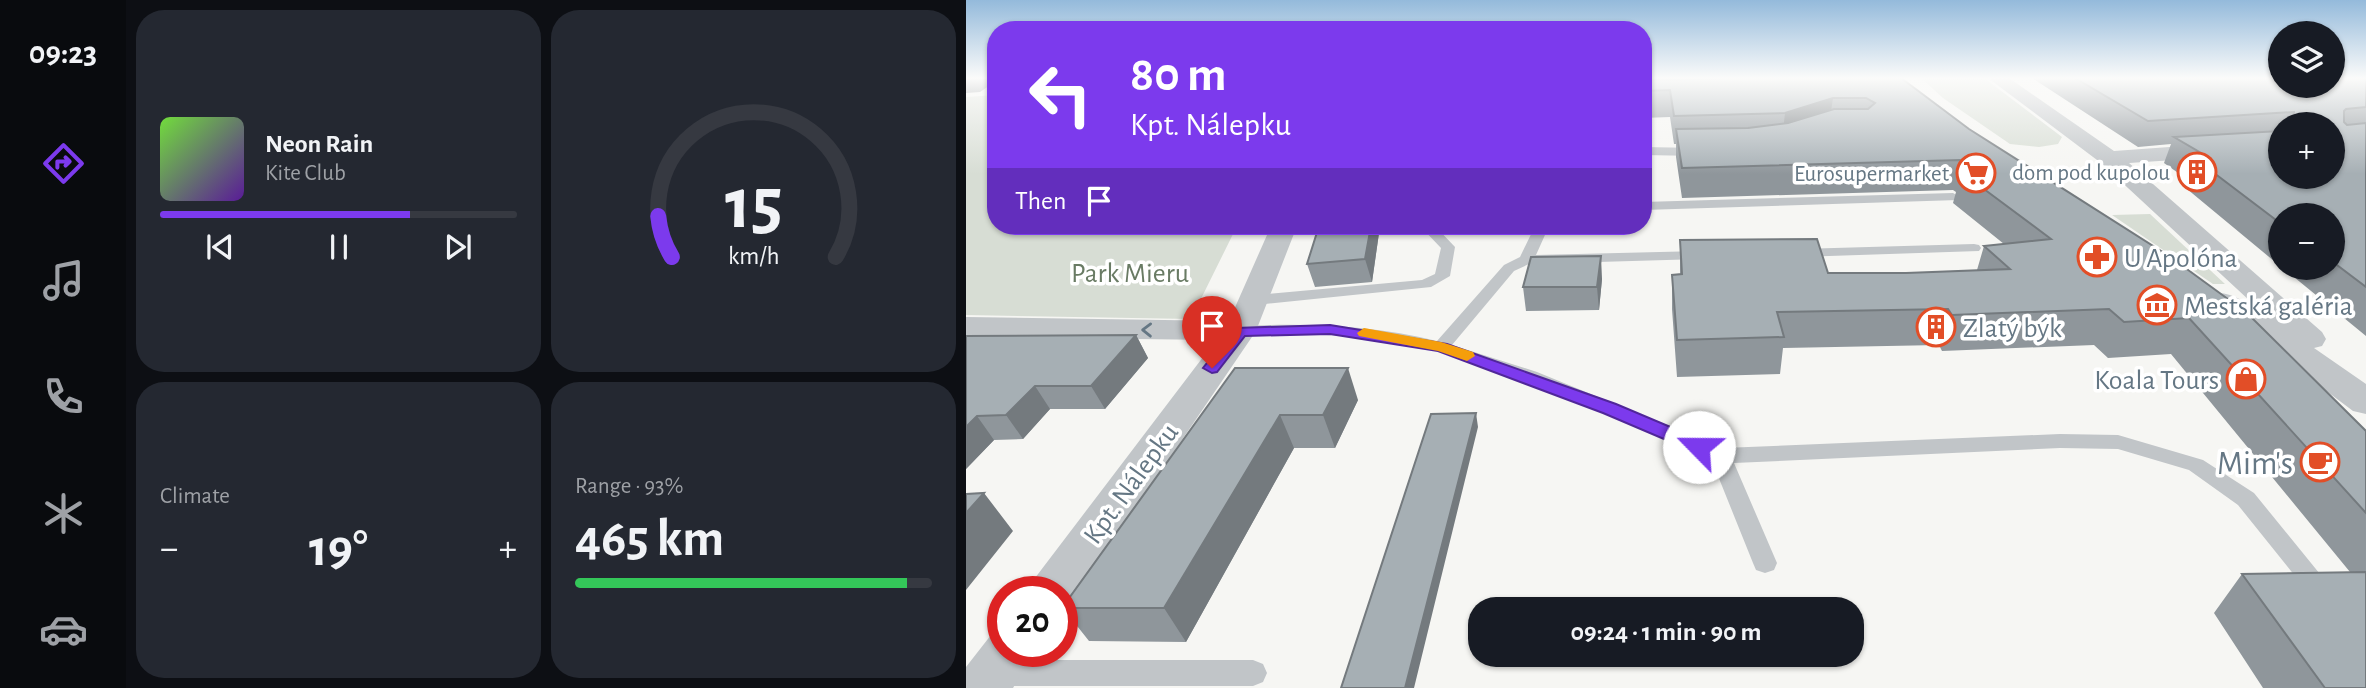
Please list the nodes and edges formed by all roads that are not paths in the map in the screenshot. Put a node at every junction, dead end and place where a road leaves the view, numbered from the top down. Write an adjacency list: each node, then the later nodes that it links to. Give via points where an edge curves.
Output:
1 (2042, 110): 5 (street)
2 (2268, 147): 5 (street)
3 (1719, 151): 4 (lane)
4 (1652, 152)
5 (2109, 158): 19 (street)
6 (1953, 197): 7 (lane)
7 (1652, 206)
8 (1280, 235): 16 (street, Kpt. Nálepku)
9 (1436, 235): 16 (lane, via 1448,247 1442,276 1425,284)
10 (1538, 235): 14 (lane)
11 (1974, 248): 12 (lane)
12 (1784, 253)
13 (1717, 255): 14 (lane)
14 (1527, 260): 18 (lane, via 1509,268)
15 (2199, 288): 20 (street, via 2258,324)
16 (1248, 316): 17 (street, one-way to 17); 18 (lane); 23 (street, Kpt. Nálepku)
17 (966, 327)
18 (1441, 347): 21 (lane, via 1609,408)
19 (2366, 390)
20 (2366, 402)
21 (1721, 456): 22 (lane); 24 (lane, via 2118,442 2196,465 2246,499)
22 (1765, 563)
23 (1063, 576)
24 (2312, 579)
25 (995, 671): 26 (lane)
26 (1253, 673)

